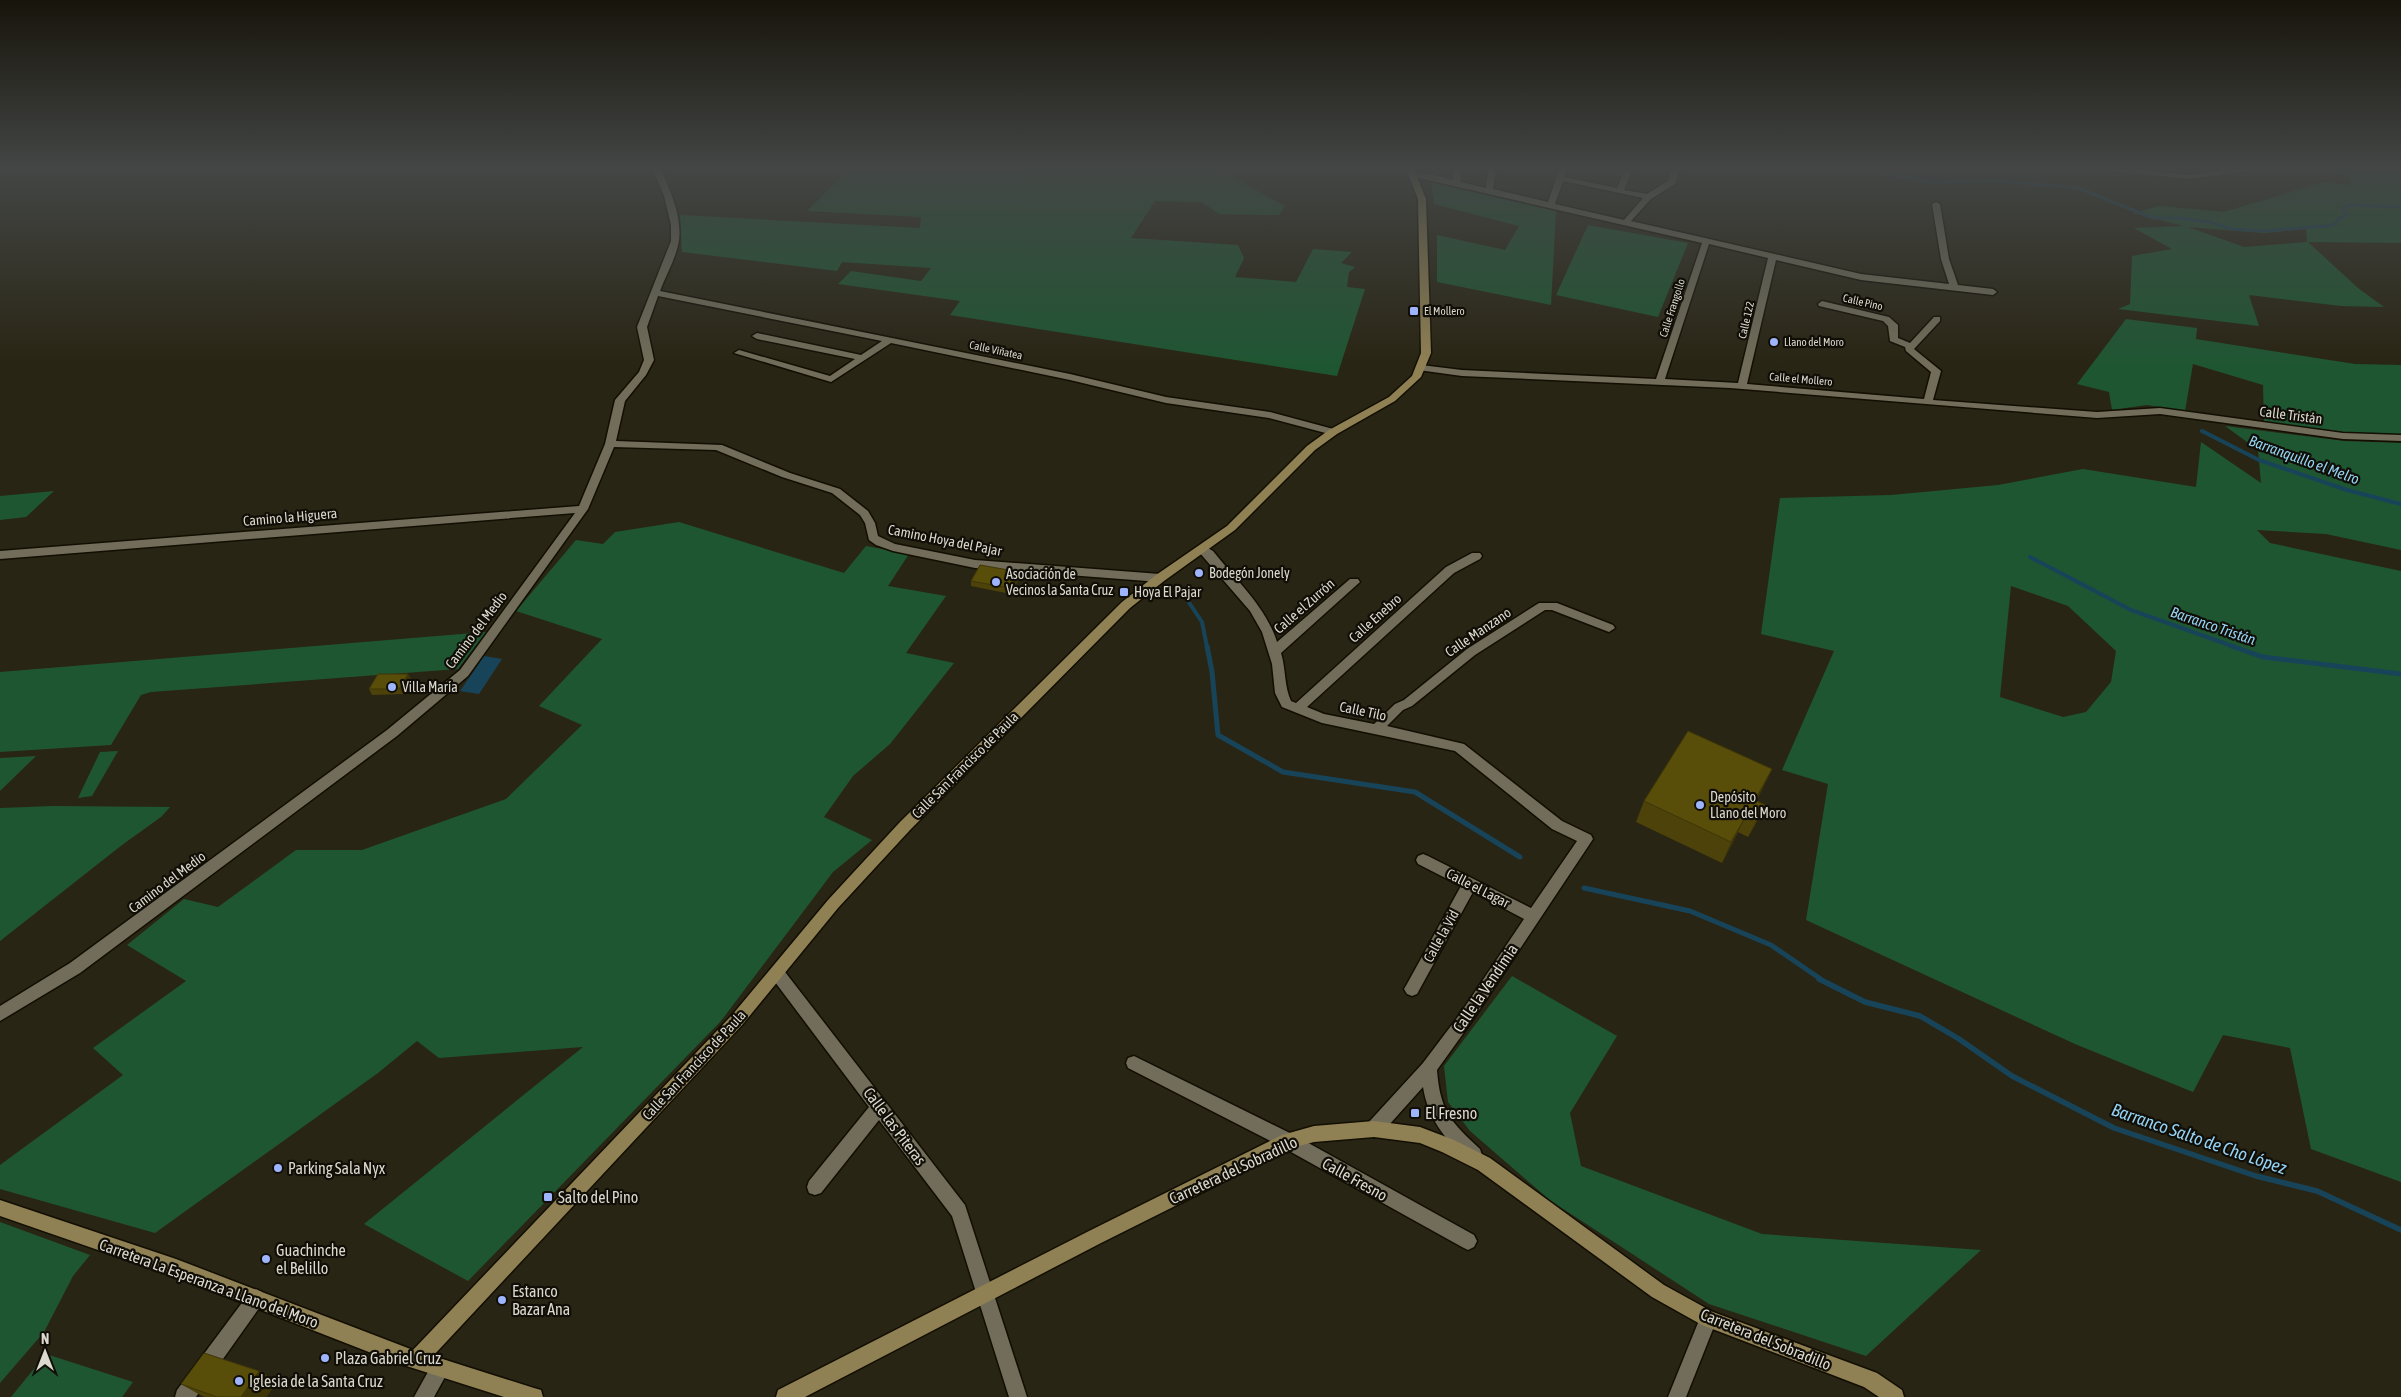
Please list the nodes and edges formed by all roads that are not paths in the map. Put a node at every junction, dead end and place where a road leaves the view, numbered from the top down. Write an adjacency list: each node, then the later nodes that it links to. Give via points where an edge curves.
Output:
1 (675, 234): 8 (street, Camino del Medio, via 673,249)
2 (1423, 234): 17 (main road, Calle San Francisco de Paula, via 1426,353)
3 (1673, 234): 5 (street)
4 (1941, 234): 7 (street)
5 (1706, 242): 6 (street); 18 (street, Calle Frangollo)
6 (1772, 258): 7 (street, via 1890,282); 19 (street, Calle 122)
7 (1955, 288): 9 (street)
8 (654, 292): 13 (street, Calle Viñatea); 24 (street, Camino del Medio, via 642,327 649,360 643,374 620,400)
9 (1993, 292)
10 (1822, 304): 14 (street, Calle Pino, via 1886,319 1893,325 1893,339)
11 (1936, 319): 14 (street)
12 (757, 336): 16 (street)
13 (890, 340): 16 (street); 22 (street, Calle Viñatea, via 1166,400 1270,415)
14 (1910, 346): 20 (street, Calle Pino, via 1912,354 1936,371)
15 (739, 354): 16 (street, via 831,379)
16 (862, 358)
17 (1420, 368): 18 (street, Calle el Mollero, via 1462,373); 22 (main road, Calle San Francisco de Paula, via 1407,387 1392,399)
18 (1660, 381): 19 (street, Calle el Mollero)
19 (1742, 386): 20 (street, Calle el Mollero)
20 (1928, 401): 21 (street, Calle el Mollero, via 2097,414 2150,411)
21 (2178, 414): 23 (street, Calle Tristán, via 2343,436)
22 (1333, 432): 26 (main road, Calle San Francisco de Paula, via 1291,466 1231,528)
23 (2401, 438)
24 (610, 444): 25 (street, Camino del Medio); 29 (street, Camino Hoya del Pajar, via 718,447 786,475 836,490 864,513 873,538 893,547 975,564)
25 (583, 509): 27 (street, Camino la Higuera); 41 (street, Camino del Medio, via 453,684 392,733 83,962)
26 (1203, 549): 29 (main road, Calle San Francisco de Paula); 32 (street, Calle Tilo, via 1255,609 1268,632)
27 (0, 555)
28 (1476, 556): 33 (street, Calle Enebro, via 1450,570)
29 (1160, 578): 39 (main road, Calle San Francisco de Paula, via 1126,605 905,826 833,904)
30 (1354, 582): 32 (street, Calle el Zurrón)
31 (1609, 628): 34 (street, Calle Manzano, via 1553,606 1543,606 1471,652 1399,707)
32 (1274, 652): 33 (street, Calle Tilo, via 1281,693 1286,704)
33 (1298, 708): 34 (street, Calle Tilo, via 1322,718)
34 (1377, 730): 35 (street, Calle Tilo, via 1460,747 1557,825)
35 (1586, 839): 38 (street, Calle la Vendimia)
36 (1423, 860): 37 (street, Calle el Lagar)
37 (1470, 884): 38 (street, Calle el Lagar); 40 (street, Calle la Vid)
38 (1533, 916): 43 (street, Calle la Vendimia)
39 (777, 973): 44 (street, Calle las Piteras); 54 (main road, Calle San Francisco de Paula, via 738,1019)
40 (1412, 989)
41 (0, 1014)
42 (1134, 1063): 46 (street, Calle Fresno)
43 (1429, 1068): 45 (street, Calle la Vendimia); 47 (street, via 1435,1111 1446,1128)
44 (880, 1106): 48 (street); 51 (street, Calle las Piteras, via 959,1211)
45 (1374, 1129): 46 (main road, Carretera del Sobradillo, via 1334,1131); 47 (main road, Carretera del Sobradillo, via 1420,1135)
46 (1288, 1141): 50 (street, Calle Fresno); 51 (main road, Carretera del Sobradillo)
47 (1484, 1164): 53 (main road, Carretera del Sobradillo, via 1658,1291)
48 (815, 1187)
49 (0, 1208): 52 (main road, Carretera La Esperanza a Llano del Moro)
50 (1468, 1241)
51 (985, 1294): 59 (main road, Carretera del Sobradillo); 60 (street, Calle las Piteras)
52 (256, 1298): 54 (main road, Carretera La Esperanza a Llano del Moro); 56 (street)
53 (1708, 1319): 61 (street); 62 (main road, Carretera del Sobradillo, via 1870,1380)
54 (416, 1360): 55 (main road)
55 (440, 1368): 57 (street); 58 (main road)
56 (184, 1397)
57 (423, 1397)
58 (534, 1397)
59 (785, 1397)
60 (1018, 1397)
61 (1678, 1397)
62 (1895, 1397)

